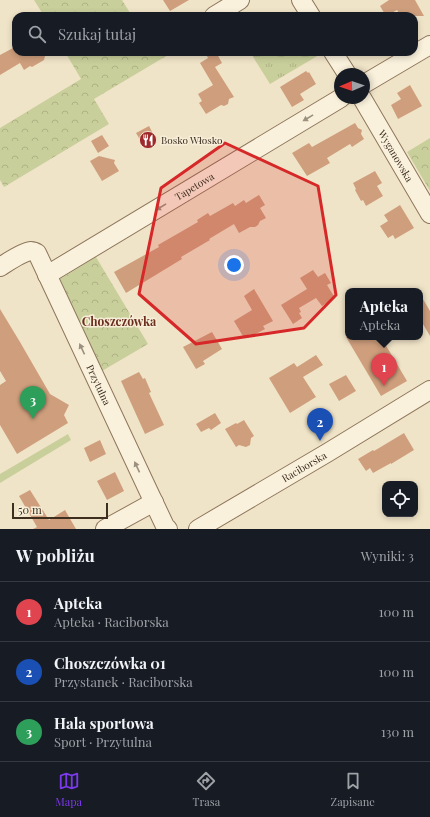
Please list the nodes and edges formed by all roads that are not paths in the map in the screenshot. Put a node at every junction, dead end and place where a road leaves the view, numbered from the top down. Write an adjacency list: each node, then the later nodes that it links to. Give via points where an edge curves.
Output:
1 (240, 0): 3 (street)
2 (301, 0): 4 (street)
3 (220, 12)
4 (308, 12)
5 (430, 45): 6 (street)
6 (418, 52)
7 (336, 56): 9 (street)
8 (411, 56): 10 (street)
9 (343, 68)
10 (370, 80)
11 (334, 102): 15 (street, Tapetowa, one-way to 15)
12 (366, 104): 13 (street, Wyganowska)
13 (430, 214)
14 (0, 267): 15 (street, Przytulna, via 34,251)
15 (47, 275): 17 (street, Przytulna, one-way to 15)
16 (430, 390): 20 (street, Raciborska, via 325,461)
17 (154, 502): 18 (street); 19 (street, Przytulna)
18 (105, 529)
19 (168, 529)
20 (198, 529)

